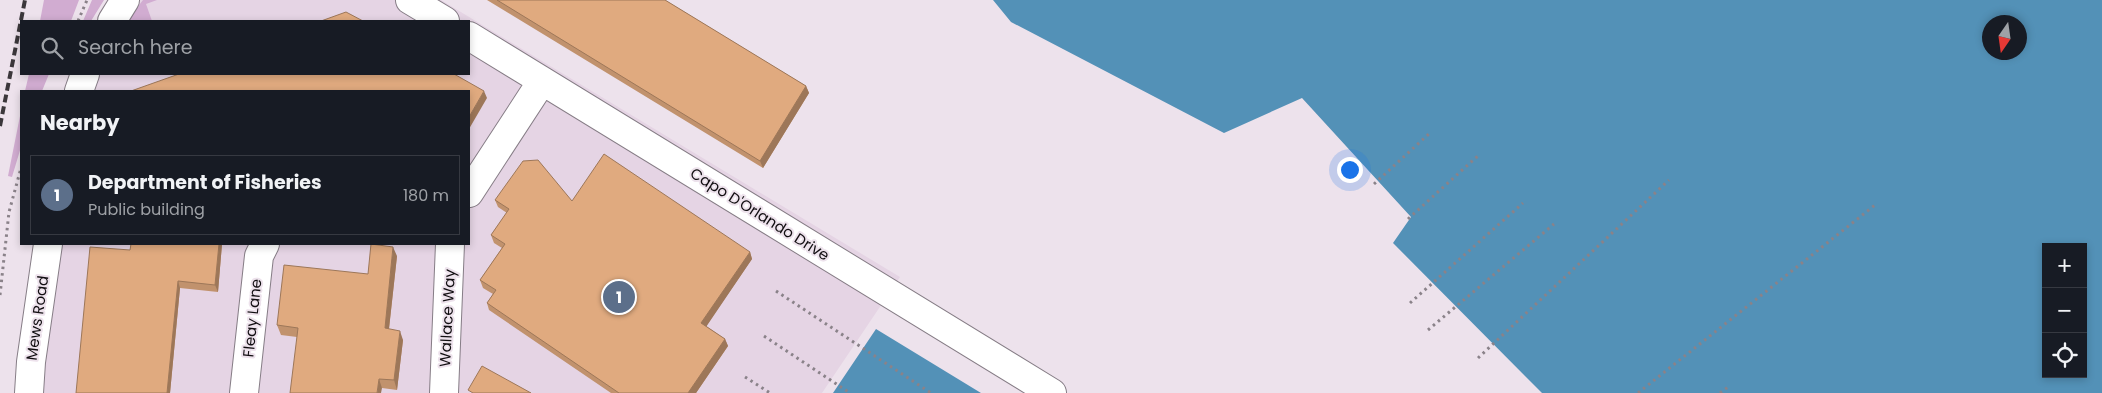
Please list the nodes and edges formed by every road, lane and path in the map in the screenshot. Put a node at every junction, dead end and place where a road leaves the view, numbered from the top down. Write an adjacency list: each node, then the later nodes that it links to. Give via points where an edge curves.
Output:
1 (87, 0): 4 (path)
2 (125, 0): 5 (street)
3 (410, 0): 6 (street)
4 (78, 20)
5 (113, 20)
6 (443, 20)
7 (470, 37): 9 (street, Capo D'Orlando Drive)
8 (85, 75): 10 (street)
9 (542, 81): 16 (street); 38 (street, Capo D'Orlando Drive)
10 (79, 90)
11 (1431, 132): 15 (path)
12 (1480, 154): 19 (path)
13 (20, 172): 25 (path, via 9,212)
14 (1669, 180): 29 (path)
15 (1374, 184)
16 (470, 190)
17 (1523, 203): 26 (path)
18 (1875, 205): 39 (path)
19 (1408, 219)
20 (1554, 224): 27 (path)
21 (48, 245): 32 (street, Mews Road)
22 (264, 245): 33 (street, Fleay Lane, via 259,256)
23 (450, 245): 34 (street, Wallace Way)
24 (776, 291): 37 (path)
25 (0, 295)
26 (1410, 303)
27 (1428, 330)
28 (764, 336): 36 (path)
29 (1478, 358)
30 (745, 377): 35 (path)
31 (1728, 387): 40 (path)
32 (29, 393)
33 (244, 393)
34 (444, 393)
35 (770, 393)
36 (850, 393)
37 (930, 393)
38 (1052, 393)
39 (1638, 393)
40 (1720, 393)

